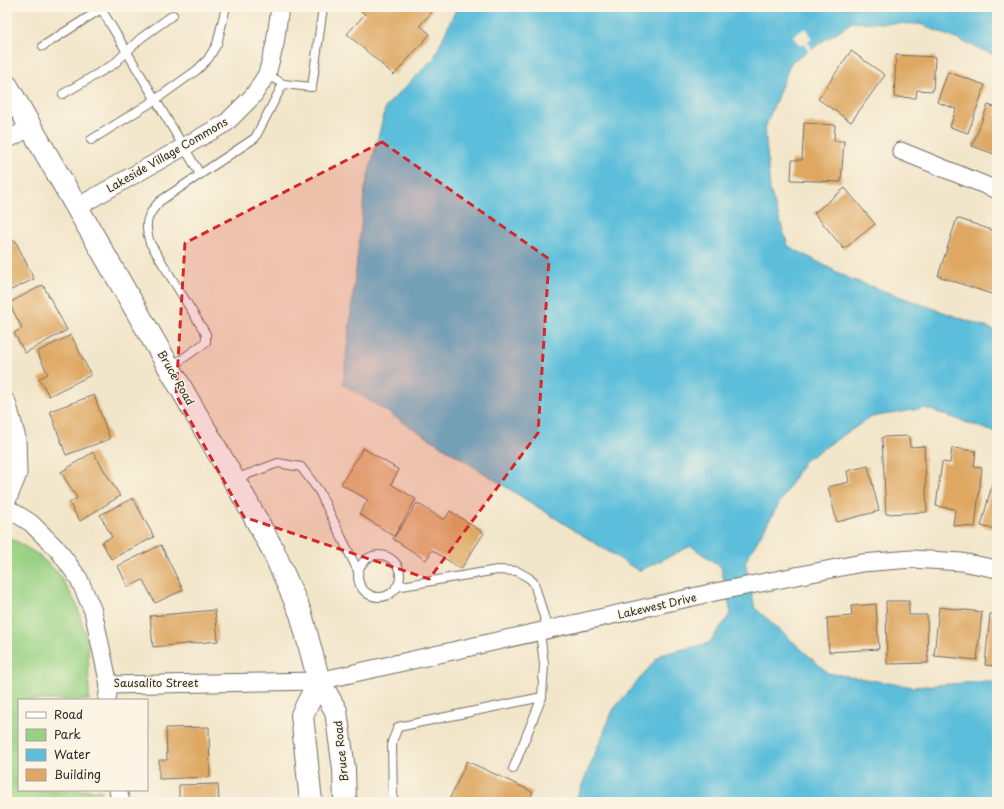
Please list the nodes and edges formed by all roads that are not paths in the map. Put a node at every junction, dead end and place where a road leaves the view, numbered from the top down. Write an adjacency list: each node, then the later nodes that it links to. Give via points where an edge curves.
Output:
1 (226, 7): 12 (lane, via 217,44 208,59)
2 (280, 7): 8 (street, Lakeside Village Commons, via 275,44)
3 (323, 7): 9 (lane, via 312,87)
4 (101, 8): 6 (lane); 7 (lane)
5 (172, 15): 7 (lane)
6 (43, 46)
7 (127, 52): 11 (lane, via 102,72); 12 (lane)
8 (267, 74): 9 (lane); 16 (street, Lakeside Village Commons, via 253,96 226,123)
9 (283, 84): 18 (lane, via 255,138)
10 (7, 86): 13 (main road, Bruce Road)
11 (63, 94)
12 (155, 100): 15 (lane); 16 (lane)
13 (31, 127): 14 (street); 20 (main road, Bruce Road)
14 (7, 140)
15 (91, 140)
16 (184, 147): 18 (lane); 20 (street, Lakeside Village Commons)
17 (901, 151): 19 (street)
18 (200, 174): 21 (lane, via 160,201 150,212 146,228 150,243 206,334 206,342)
19 (997, 190)
20 (77, 207): 21 (main road, Bruce Road)
21 (170, 368): 23 (main road, Bruce Road)
22 (7, 402): 24 (street, via 17,438 18,474)
23 (234, 480): 27 (lane, via 278,463 301,467 319,491); 30 (main road, Bruce Road, via 273,550 301,614)
24 (7, 501)
25 (7, 508): 31 (street, Sausalito Street, via 31,523 58,551 79,579 93,611)
26 (997, 569): 29 (street, Lakewest Drive, via 962,562 912,559 862,562)
27 (358, 571): 28 (lane, via 360,584 369,595 384,596); 28 (lane, via 371,556 384,556 391,559 399,572)
28 (396, 587): 29 (lane, via 497,570 517,571 534,583)
29 (544, 631): 30 (street, Lakewest Drive); 32 (lane)
30 (319, 681): 31 (street, Sausalito Street); 36 (main road, via 302,715); 37 (main road, Bruce Road, via 336,711 344,769)
31 (108, 692)
32 (542, 697): 33 (lane); 38 (lane, via 398,727 392,742)
33 (513, 769)
34 (118, 791): 35 (street)
35 (121, 802)
36 (311, 802)
37 (345, 802)
38 (393, 802)

